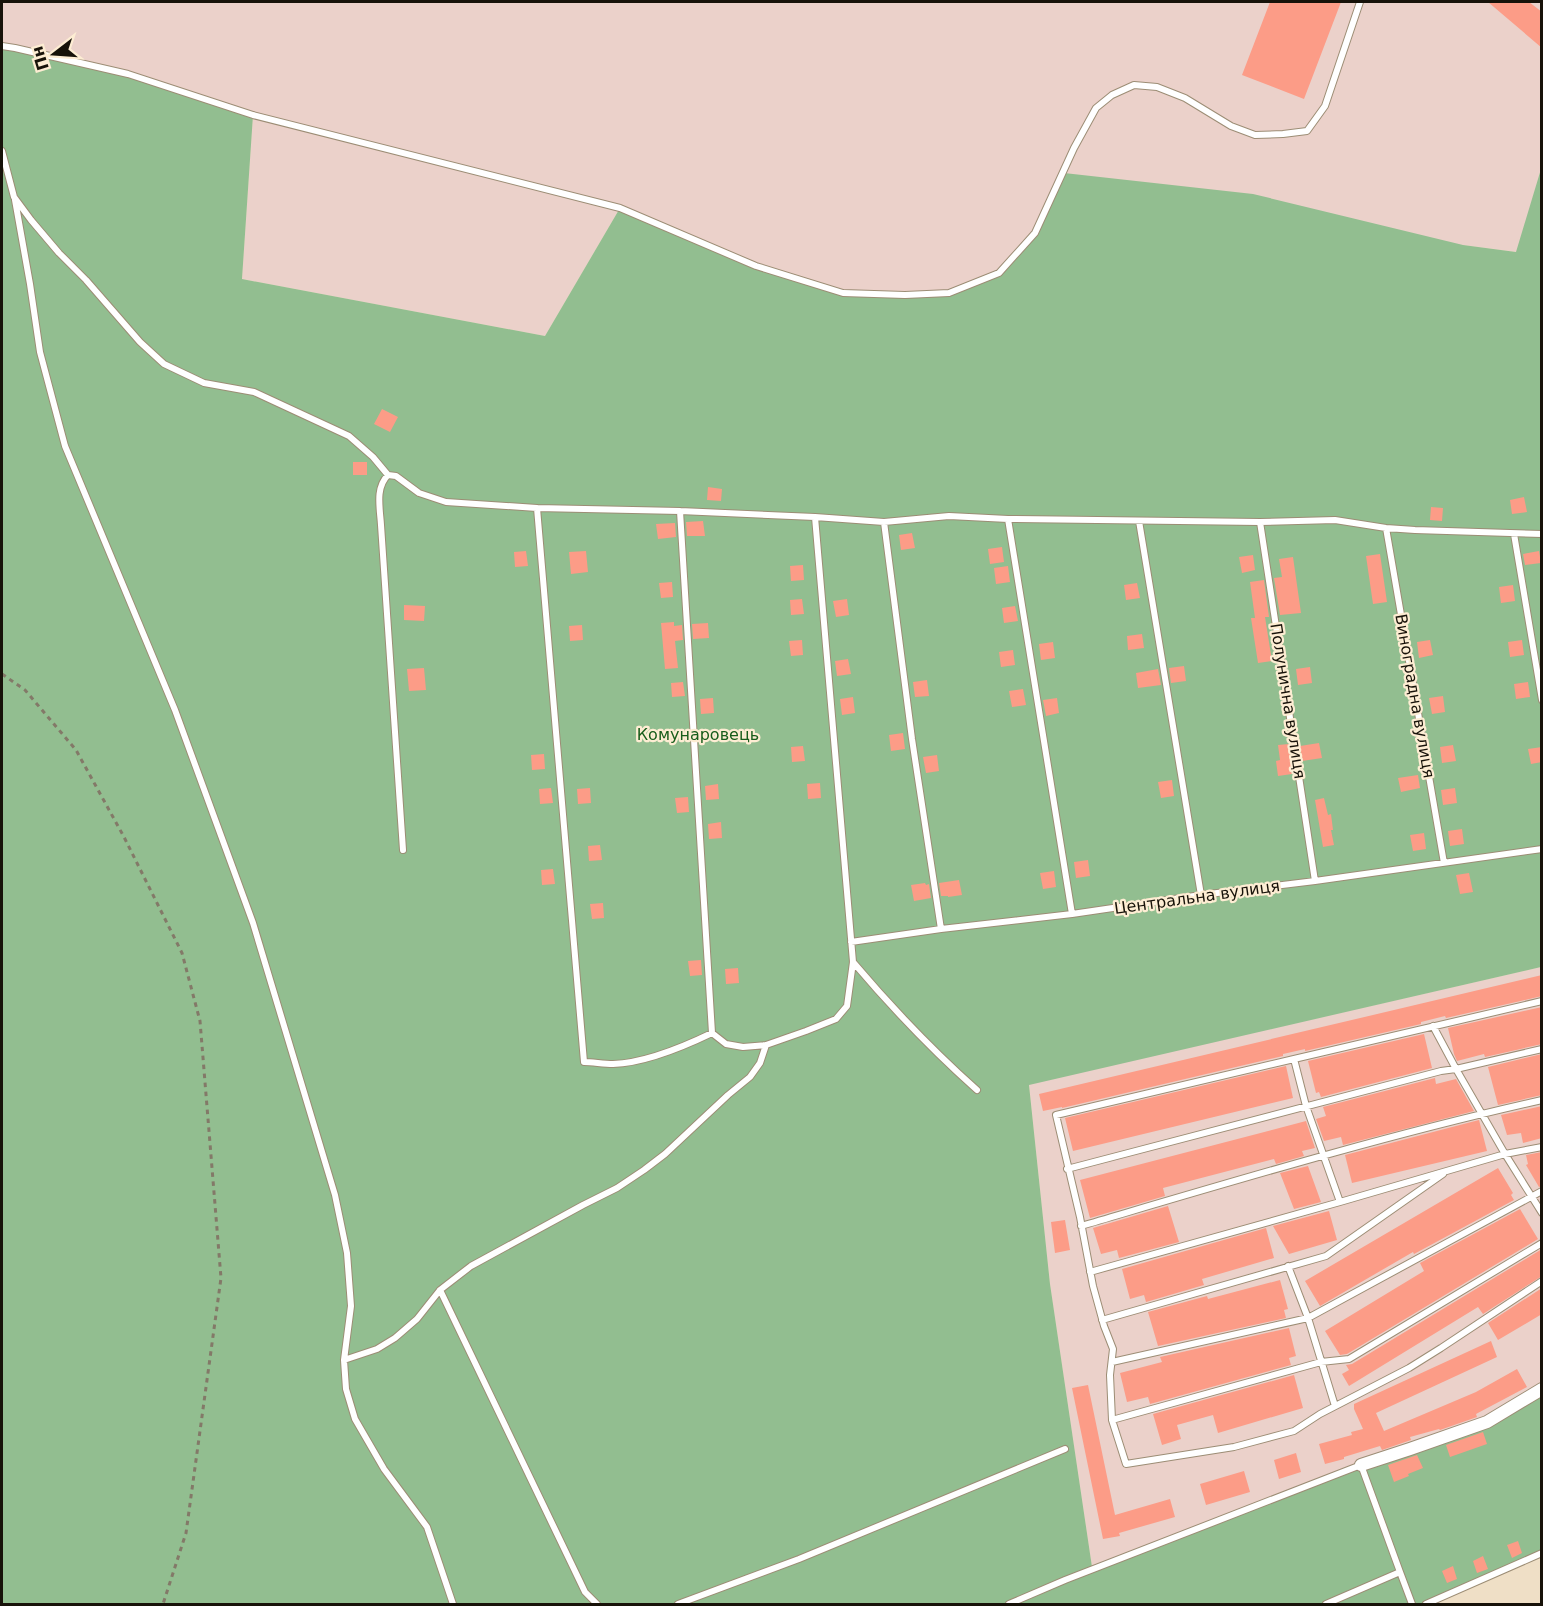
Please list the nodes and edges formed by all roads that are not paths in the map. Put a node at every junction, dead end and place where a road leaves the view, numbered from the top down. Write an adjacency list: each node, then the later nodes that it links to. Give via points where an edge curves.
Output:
1 (1360, 2): 2 (lane, via 1325,106 1307,131 1255,135 1167,90 1134,85 1096,108 1035,233 999,273 949,293 905,295 843,293 756,266 620,208 253,115 128,74)
2 (2, 46)
3 (2, 151): 4 (lane)
4 (14, 196): 5 (lane, via 59,253 164,364 204,383 254,392 349,436); 54 (lane, via 40,352 65,446 175,710 253,923 335,1195 351,1306)
5 (388, 475): 6 (lane, via 396,476 419,493 446,502); 18 (lane, via 380,489 381,525)
6 (537, 508): 7 (lane); 28 (lane, via 584,1062 613,1064 642,1059 684,1047)
7 (680, 511): 8 (lane); 28 (lane)
8 (815, 517): 11 (lane); 24 (lane)
9 (1008, 519): 10 (lane); 11 (lane, via 949,516); 22 (lane)
10 (1139, 521): 12 (lane); 21 (lane)
11 (884, 522): 23 (lane)
12 (1260, 522): 13 (lane, via 1335,520); 20 (lane, Полунична вулиця)
13 (1386, 528): 14 (lane); 19 (lane, Виноградна вулиця)
14 (1514, 534): 15 (lane); 16 (lane)
15 (1542, 534)
16 (1542, 700)
17 (1542, 849): 19 (lane, Центральна вулиця)
18 (404, 850)
19 (1444, 863): 20 (lane, Центральна вулиця)
20 (1315, 881): 21 (lane, Центральна вулиця)
21 (1201, 895): 22 (lane, Центральна вулиця)
22 (1072, 914): 23 (lane, Центральна вулиця)
23 (940, 929): 24 (lane, Центральна вулиця)
24 (851, 942): 25 (lane)
25 (853, 962): 29 (lane, via 847,1006 836,1019); 33 (lane, via 888,1004)
26 (1542, 1001): 27 (lane)
27 (1433, 1026): 31 (lane); 32 (lane)
28 (712, 1033): 29 (lane, via 726,1044)
29 (766, 1045): 51 (lane, via 750,1077 644,1170 471,1266)
30 (1542, 1049): 32 (lane)
31 (1294, 1059): 35 (lane); 40 (lane, via 1056,1115)
32 (1456, 1069): 35 (lane); 36 (lane)
33 (977, 1090)
34 (1542, 1100): 36 (lane)
35 (1306, 1106): 39 (lane); 40 (lane)
36 (1481, 1114): 38 (lane); 39 (lane)
37 (1542, 1147): 38 (lane)
38 (1504, 1154): 41 (lane); 43 (lane)
39 (1323, 1155): 44 (lane); 46 (lane)
40 (1067, 1169): 46 (lane)
41 (1449, 1170): 44 (lane); 48 (lane, via 1326,1256)
42 (1542, 1191): 43 (lane)
43 (1531, 1197): 45 (lane); 52 (lane)
44 (1340, 1202): 49 (lane)
45 (1542, 1213)
46 (1081, 1226): 49 (lane)
47 (1542, 1243): 56 (lane, via 1348,1359)
48 (1288, 1266): 52 (lane); 53 (lane)
49 (1090, 1272): 53 (lane)
50 (1542, 1281): 58 (lane, via 1442,1348)
51 (440, 1290): 54 (lane, via 417,1319 395,1338); 65 (lane, via 585,1592)
52 (1308, 1318): 55 (lane); 56 (lane)
53 (1102, 1320): 55 (lane, via 1113,1348)
54 (344, 1360): 64 (lane, via 346,1389 355,1419 384,1469 428,1527)
55 (1112, 1362): 59 (lane)
56 (1321, 1362): 58 (lane); 59 (lane)
57 (1542, 1389): 61 (street, via 1486,1422)
58 (1335, 1406): 59 (lane, via 1294,1431 1263,1440 1125,1464)
59 (1112, 1420)
60 (1065, 1449): 66 (lane)
61 (1361, 1465): 63 (lane); 67 (lane)
62 (1542, 1553): 70 (lane)
63 (1400, 1572): 68 (lane); 69 (lane)
64 (453, 1605)
65 (597, 1605)
66 (678, 1605)
67 (1009, 1605)
68 (1326, 1605)
69 (1412, 1605)
70 (1426, 1605)

